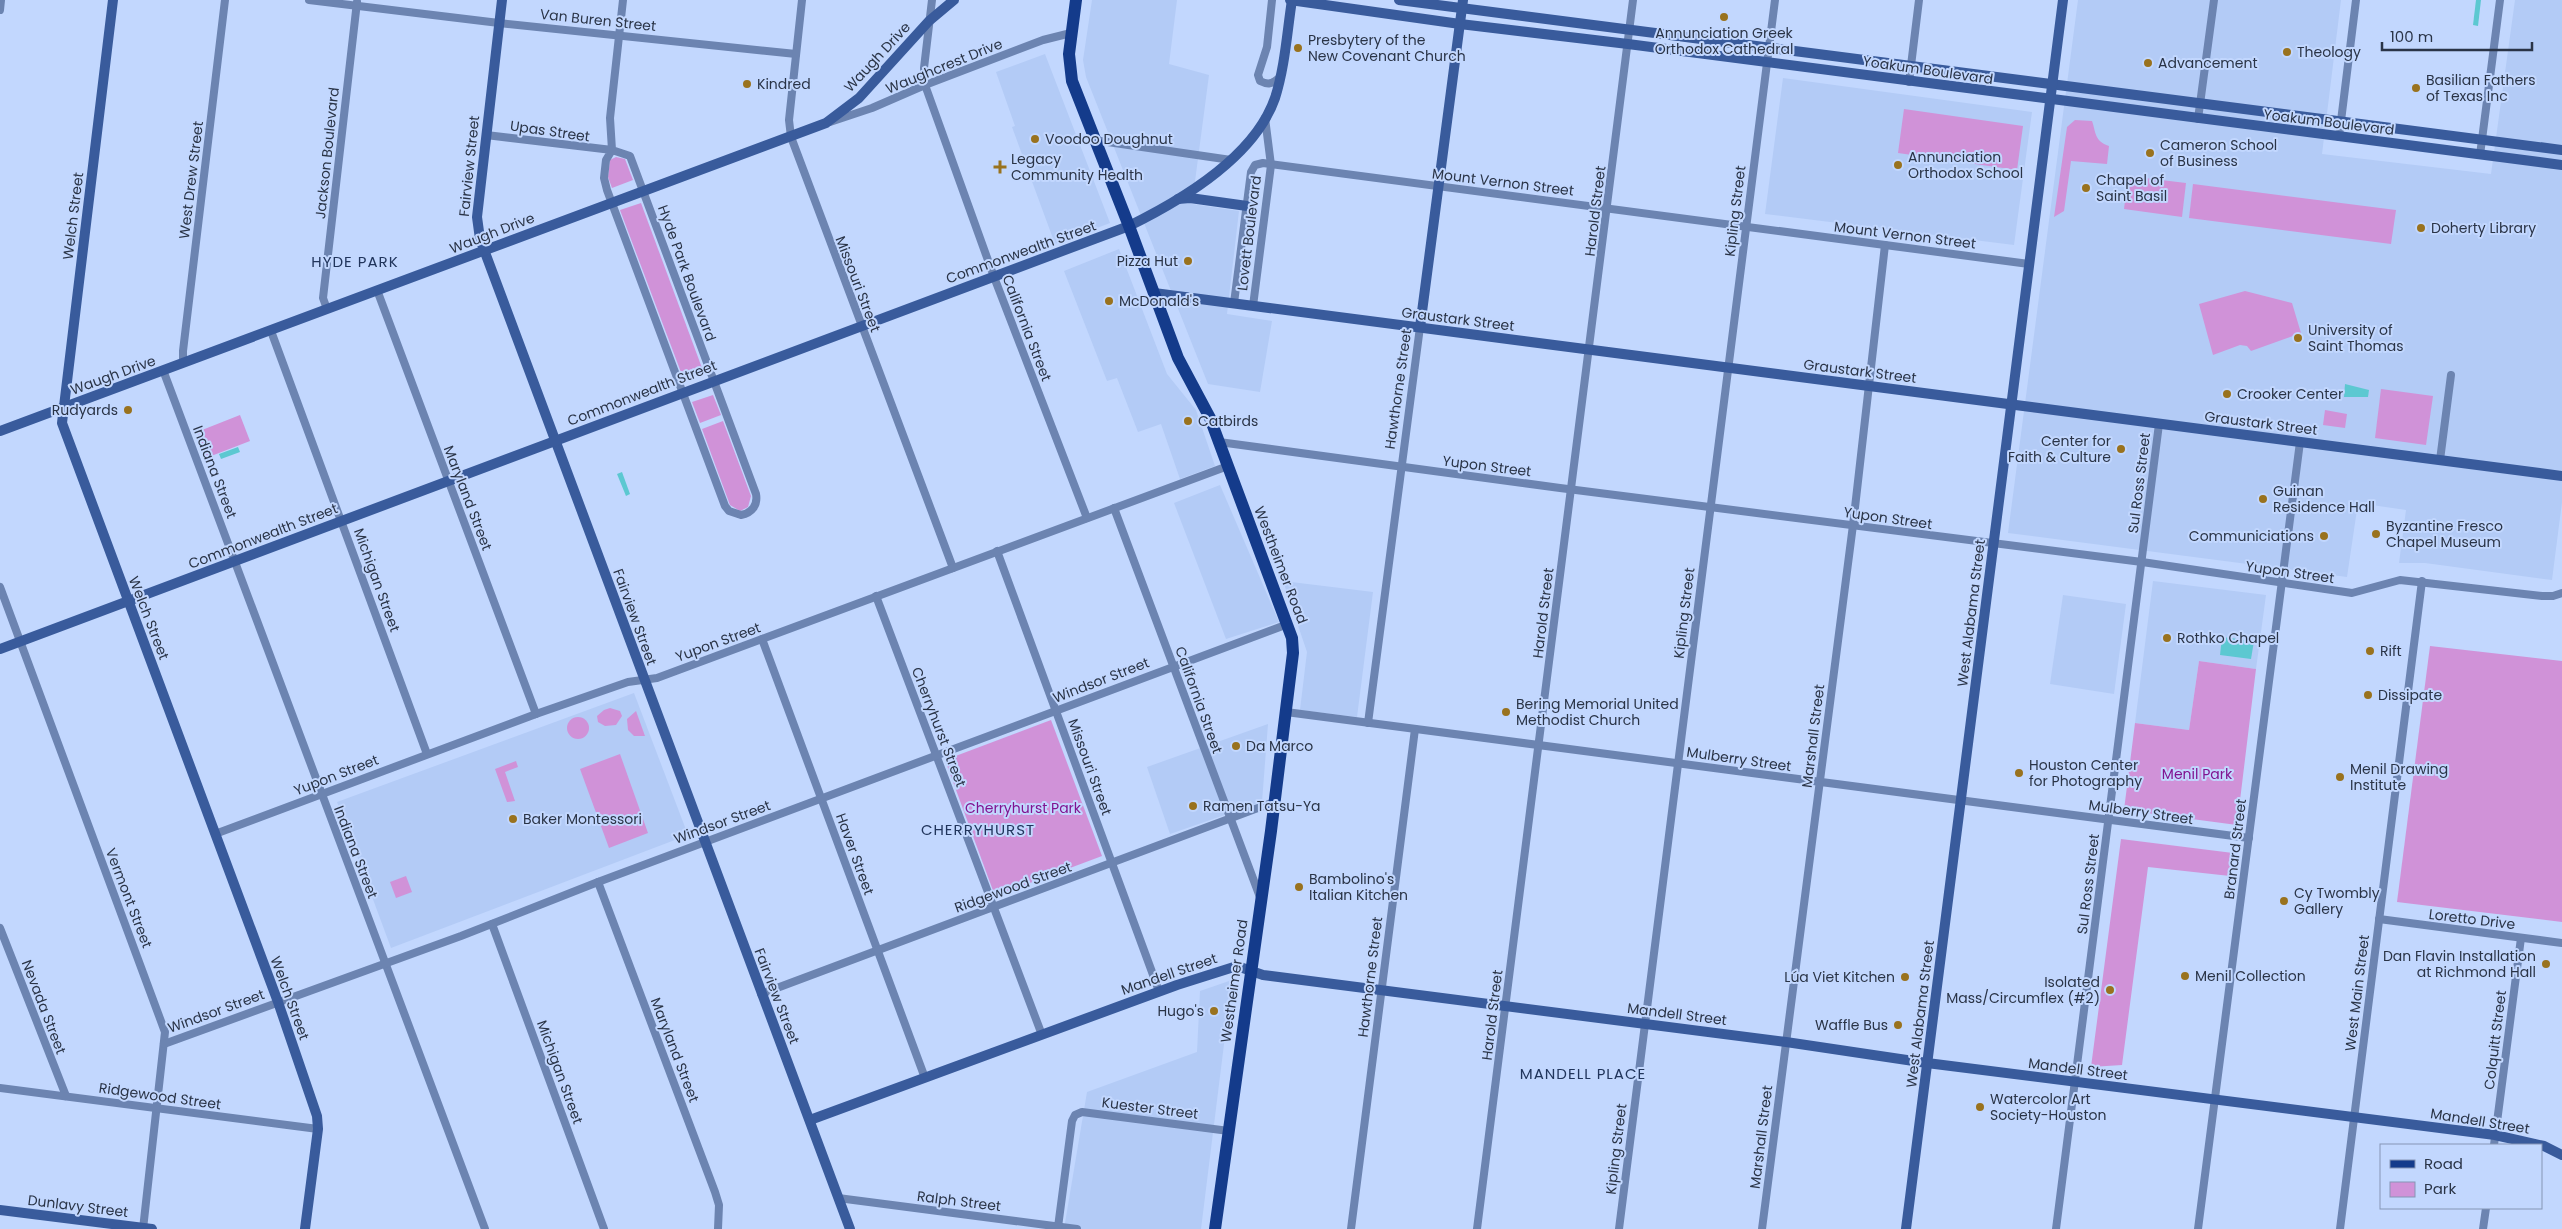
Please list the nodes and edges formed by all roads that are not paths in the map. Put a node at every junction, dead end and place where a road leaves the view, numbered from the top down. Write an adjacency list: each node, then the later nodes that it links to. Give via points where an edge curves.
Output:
1 (1, 0): 23 (street)
2 (113, 0): 85 (street, Welch Street)
3 (225, 0): 77 (street, West Drew Street)
4 (309, 0): 21 (street, Van Buren Street)
5 (502, 0): 25 (street, Fairview Street)
6 (623, 0): 29 (street, Hyde Park Boulevard)
7 (802, 0): 32 (street, Missouri Street)
8 (932, 0): 24 (street, California Street)
9 (954, 0): 24 (street, Waugh Drive)
10 (1076, 0): 28 (main road, Westheimer Road)
11 (1272, 0): 35 (street, via 1266,47 1258,75 1266,84)
12 (1291, 0): 26 (street, Yoakum Boulevard); 35 (street)
13 (1399, 0): 22 (street, Yoakum Boulevard)
14 (1633, 0): 27 (street, Harold Street)
15 (1775, 0): 31 (street, Kipling Street)
16 (1919, 0): 34 (street)
17 (2063, 0): 38 (street, West Alabama Street)
18 (2214, 0): 40 (street)
19 (2356, 0): 44 (street)
20 (2500, 0): 49 (street)
21 (357, 3): 25 (street, Van Buren Street); 72 (street, Jackson Boulevard, via 323,298)
22 (1462, 4): 26 (street, Hawthorne Street); 27 (street, Yoakum Boulevard)
23 (0, 10)
24 (929, 21): 37 (street, California Street); 43 (street, Waugh Drive, via 875,83)
25 (499, 23): 29 (street, Van Buren Street); 45 (street, Fairview Street)
26 (1460, 24): 30 (street, Yoakum Boulevard); 56 (street, Hawthorne Street)
27 (1629, 30): 30 (street, Harold Street); 31 (street, Yoakum Boulevard)
28 (1071, 33): 37 (street, Waughcrest Drive, via 1043,40); 48 (main road, Westheimer Road, via 1069,67)
29 (619, 34): 32 (street, Van Buren Street); 50 (street, Hyde Park Boulevard, via 610,118)
30 (1628, 44): 33 (street, Yoakum Boulevard); 61 (street, Harold Street)
31 (1769, 48): 33 (street, Kipling Street); 34 (street, Yoakum Boulevard)
32 (796, 54): 46 (street, Missouri Street, via 789,120)
33 (1767, 63): 36 (street, Yoakum Boulevard); 63 (street, Kipling Street)
34 (1911, 67): 36 (street); 38 (street, Yoakum Boulevard)
35 (1279, 78): 41 (street, via 1275,98)
36 (1909, 82): 39 (street, Yoakum Boulevard)
37 (925, 85): 43 (street, Waughcrest Drive); 67 (street, California Street)
38 (2052, 85): 39 (street, West Alabama Street); 40 (street, Yoakum Boulevard)
39 (2050, 101): 42 (street, Yoakum Boulevard); 66 (street, West Alabama Street)
40 (2200, 104): 42 (street); 44 (street, Yoakum Boulevard)
41 (1265, 118): 53 (street, Commonwealth Street); 54 (street, Lovett Boulevard)
42 (2198, 120): 47 (street, Yoakum Boulevard)
43 (826, 123): 46 (street, Waugh Drive)
44 (2340, 123): 47 (street); 49 (street, Yoakum Boulevard)
45 (486, 135): 50 (street, Upas Street); 65 (street, Fairview Street, via 477,217)
46 (791, 137): 57 (street, Waugh Drive); 73 (street, Missouri Street)
47 (2339, 137): 52 (street, Yoakum Boulevard)
48 (1094, 140): 53 (street); 62 (main road, Westheimer Road)
49 (2482, 140): 51 (street, Yoakum Boulevard); 52 (street)
50 (612, 150): 57 (street, Hyde Park Boulevard, via 630,156); 59 (street, Hyde Park Boulevard, via 606,160 604,178)
51 (2562, 150)
52 (2480, 155): 55 (street, Yoakum Boulevard)
53 (1231, 160): 58 (street, Commonwealth Street)
54 (1271, 164): 56 (street, Mount Vernon Street); 60 (street, Lovett Boulevard, via 1255,165 1251,172); 71 (street, Lovett Boulevard)
55 (2562, 165)
56 (1439, 187): 61 (street, Mount Vernon Street); 74 (street, Hawthorne Street)
57 (644, 192): 59 (street, Waugh Drive); 81 (street, Hyde Park Boulevard)
58 (1177, 199): 60 (street); 62 (street, Commonwealth Street)
59 (612, 203): 65 (street, Waugh Drive); 83 (street, Hyde Park Boulevard)
60 (1247, 206): 70 (street, Lovett Boulevard)
61 (1608, 209): 63 (street, Mount Vernon Street); 76 (street, Harold Street)
62 (1130, 226): 67 (street, Commonwealth Street); 69 (main road, Westheimer Road)
63 (1746, 227): 64 (street, Mount Vernon Street); 78 (street, Kipling Street)
64 (1885, 245): 66 (street, Mount Vernon Street); 82 (street, Marshall Street)
65 (483, 251): 68 (street, Waugh Drive); 88 (street, Fairview Street)
66 (2029, 264): 84 (street, West Alabama Street)
67 (994, 277): 73 (street, Commonwealth Street); 99 (street, California Street)
68 (377, 290): 72 (street, Waugh Drive); 95 (street, Maryland Street)
69 (1154, 293): 70 (street, Graustark Street); 89 (main road, Westheimer Road, via 1178,358 1202,400)
70 (1234, 303): 71 (street, Graustark Street)
71 (1253, 306): 74 (street, Graustark Street)
72 (327, 309): 75 (street, Waugh Drive)
73 (861, 326): 81 (street, Commonwealth Street); 106 (street, Missouri Street)
74 (1420, 328): 76 (street, Graustark Street); 93 (street, Hawthorne Street)
75 (271, 330): 77 (street, Waugh Drive); 100 (street, Michigan Street)
76 (1590, 350): 78 (street, Graustark Street); 96 (street, Harold Street)
77 (183, 363): 79 (street, Waugh Drive)
78 (1728, 368): 82 (street, Graustark Street); 97 (street, Kipling Street)
79 (163, 370): 85 (street, Waugh Drive); 104 (street, Indiana Street)
80 (2451, 375): 91 (street)
81 (713, 381): 83 (street, Commonwealth Street); 83 (street, Hyde Park Boulevard, via 756,494 755,505 747,514 734,514 725,506)
82 (1868, 386): 84 (street, Graustark Street); 101 (street, Marshall Street)
83 (682, 392): 88 (street, Commonwealth Street)
84 (2012, 404): 86 (street, Graustark Street); 102 (street, West Alabama Street)
85 (64, 407): 87 (street, Waugh Drive); 112 (street, Welch Street, via 62,423)
86 (2160, 424): 90 (street, Graustark Street); 105 (street, Sul Ross Street)
87 (0, 431)
88 (556, 441): 95 (street, Commonwealth Street); 118 (street, Fairview Street)
89 (1219, 442): 92 (main road, Westheimer Road); 93 (street, Yupon Street)
90 (2300, 442): 91 (street, Graustark Street); 108 (street, Branard Street)
91 (2440, 460): 94 (street, Graustark Street)
92 (1228, 466): 98 (street, Yupon Street); 113 (main road, Westheimer Road)
93 (1402, 468): 96 (street, Yupon Street); 122 (street, Hawthorne Street)
94 (2562, 476)
95 (448, 481): 100 (street, Commonwealth Street); 121 (street, Maryland Street)
96 (1571, 490): 97 (street, Yupon Street); 124 (street, Harold Street)
97 (1710, 507): 101 (street, Yupon Street); 127 (street, Kipling Street)
98 (1114, 508): 99 (street, Yupon Street); 117 (street, California Street)
99 (1087, 518): 103 (street, Yupon Street)
100 (342, 520): 104 (street, Commonwealth Street); 125 (street, Michigan Street)
101 (1853, 526): 102 (street, Yupon Street); 128 (street, Marshall Street)
102 (1994, 544): 105 (street, Yupon Street); 131 (street, West Alabama Street)
103 (997, 552): 106 (street, Yupon Street); 119 (street, Missouri Street)
104 (236, 562): 112 (street, Commonwealth Street); 129 (street, Indiana Street)
105 (2142, 562): 108 (street, Yupon Street); 134 (street, Sul Ross Street)
106 (953, 568): 111 (street, Yupon Street)
107 (2422, 581): 108 (street, Yupon Street, via 2400,580 2352,593); 110 (street, Yupon Street, via 2553,596); 142 (street, West Main Street)
108 (2282, 584): 136 (street, Branard Street)
109 (0, 587): 115 (street, Vermont Street)
110 (2562, 593)
111 (876, 596): 114 (street, Yupon Street); 126 (street, Cherryhurst Street)
112 (128, 601): 115 (street, Commonwealth Street); 135 (street, Welch Street)
113 (1288, 624): 117 (street, Windsor Street); 120 (main road, Westheimer Road, via 1293,653)
114 (762, 639): 118 (street, Yupon Street); 130 (street, Haver Street)
115 (20, 641): 116 (street, Commonwealth Street); 158 (street, Vermont Street, via 162,1019)
116 (0, 649)
117 (1173, 666): 119 (street, Windsor Street); 133 (street, California Street)
118 (644, 680): 121 (street, Yupon Street, via 628,682); 137 (street, Fairview Street)
119 (1056, 710): 126 (street, Windsor Street); 138 (street, Missouri Street)
120 (1286, 712): 122 (street, Mulberry Street); 132 (main road, Westheimer Road)
121 (536, 714): 125 (street, Yupon Street)
122 (1368, 723): 123 (street, Mulberry Street)
123 (1416, 729): 124 (street, Mulberry Street); 150 (street, Hawthorne Street)
124 (1539, 745): 127 (street, Mulberry Street); 154 (street, Harold Street)
125 (426, 754): 129 (street, Yupon Street)
126 (936, 755): 130 (street, Windsor Street); 141 (street, Cherryhurst Street)
127 (1678, 763): 128 (street, Mulberry Street); 155 (street, Kipling Street)
128 (1819, 782): 131 (street, Mulberry Street); 157 (street, Marshall Street)
129 (321, 794): 135 (street, Yupon Street); 148 (street, Indiana Street)
130 (821, 798): 137 (street, Windsor Street); 147 (street, Haver Street)
131 (1961, 800): 134 (street, Mulberry Street); 159 (street, West Alabama Street)
132 (1274, 802): 133 (street, Ridgewood Street); 140 (main road, Westheimer Road)
133 (1230, 818): 138 (street, Ridgewood Street); 140 (street, California Street)
134 (2109, 820): 136 (street, Mulberry Street); 161 (street, Sul Ross Street)
135 (215, 834): 153 (street, Welch Street)
136 (2249, 838): 164 (street, Branard Street)
137 (704, 842): 139 (street, Windsor Street); 152 (street, Fairview Street)
138 (1112, 863): 141 (street, Ridgewood Street); 151 (street, Missouri Street)
139 (598, 882): 143 (street, Windsor Street); 182 (street, Maryland Street, via 715,1192 719,1205)
140 (1261, 900): 149 (main road, Westheimer Road)
141 (994, 907): 147 (street, Ridgewood Street); 156 (street, Cherryhurst Street)
142 (2379, 919): 145 (street, Loretto Drive); 166 (street, West Main Street)
143 (492, 924): 148 (street, Windsor Street); 181 (street, Michigan Street)
144 (0, 928): 163 (street, Nevada Street)
145 (2521, 938): 146 (street, Loretto Drive); 170 (street, Colquitt Street)
146 (2562, 943)
147 (877, 950): 152 (street, Ridgewood Street); 160 (street, Haver Street)
148 (386, 964): 153 (street, Windsor Street); 180 (street, Indiana Street)
149 (1250, 971): 150 (street, Mandell Street); 151 (street, Mandell Street, via 1236,966); 169 (main road, Westheimer Road)
150 (1382, 990): 154 (street, Mandell Street); 186 (street, Hawthorne Street)
151 (1160, 991): 156 (street, Mandell Street)
152 (761, 994): 167 (street, Fairview Street)
153 (278, 1002): 158 (street, Windsor Street); 168 (street, Welch Street, via 314,1105)
154 (1505, 1006): 155 (street, Mandell Street); 187 (street, Harold Street)
155 (1645, 1024): 157 (street, Mandell Street); 188 (street, Kipling Street)
156 (1042, 1035): 160 (street, Mandell Street)
157 (1786, 1042): 159 (street, Mandell Street); 189 (street, Marshall Street)
158 (164, 1044): 165 (street, Vermont Street)
159 (1927, 1063): 161 (street, Mandell Street); 190 (street, West Alabama Street)
160 (925, 1078): 167 (street, Mandell Street)
161 (2075, 1082): 164 (street, Mandell Street); 191 (street, Sul Ross Street)
162 (0, 1088): 163 (street, Ridgewood Street)
163 (66, 1096): 165 (street, Ridgewood Street)
164 (2215, 1100): 166 (street, Mandell Street); 192 (street, Branard Street)
165 (157, 1109): 168 (street, Ridgewood Street); 178 (street, Vermont Street)
166 (2354, 1117): 170 (street, Mandell Street); 193 (street, West Main Street)
167 (810, 1120): 174 (street, Fairview Street)
168 (318, 1129): 179 (street, Welch Street)
169 (1229, 1131): 177 (street, Kuester Street, via 1082,1112 1075,1115); 185 (main road, Westheimer Road)
170 (2495, 1140): 171 (street, Mandell Street)
171 (2528, 1144)
172 (2542, 1146): 173 (street, Mandell Street)
173 (2562, 1155)
174 (838, 1198): 177 (street, Ralph Street); 183 (street, Fairview Street)
175 (2486, 1209): 194 (street)
176 (0, 1210): 178 (street, Dunlavy Street)
177 (1053, 1227): 184 (street, Ralph Street)
178 (146, 1229)
179 (305, 1229)
180 (485, 1229)
181 (604, 1229)
182 (718, 1229)
183 (850, 1229)
184 (1077, 1229)
185 (1215, 1229)
186 (1351, 1229)
187 (1477, 1229)
188 (1618, 1229)
189 (1762, 1229)
190 (1906, 1229)
191 (2056, 1229)
192 (2198, 1229)
193 (2340, 1229)
194 (2483, 1229)

